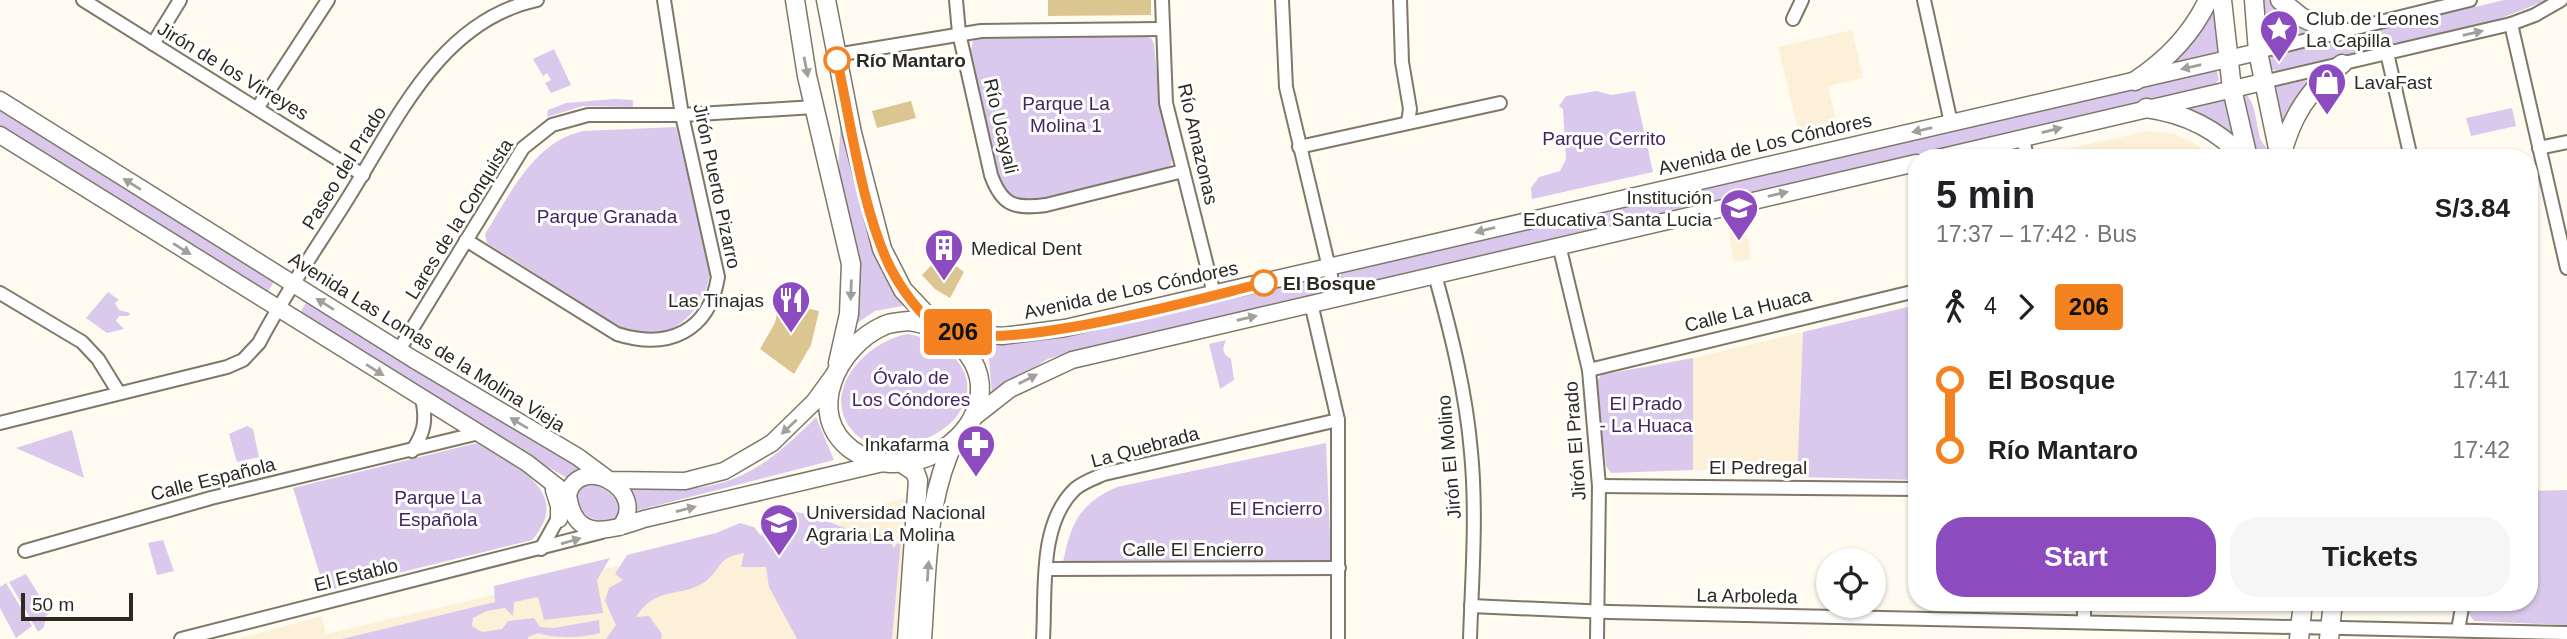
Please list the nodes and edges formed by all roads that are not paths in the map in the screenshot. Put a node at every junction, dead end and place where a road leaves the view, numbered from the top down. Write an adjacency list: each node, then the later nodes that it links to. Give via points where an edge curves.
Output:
1 (83, 0): 25 (street, Jirón de los Virreyes)
2 (180, 0): 25 (street)
3 (328, 0): 36 (street)
4 (537, 0): 56 (street, Paseo del Prado, via 475,27 446,52 423,79)
5 (664, 0): 39 (street, Jirón Puerto Pizarro)
6 (795, 0): 37 (main road, one-way to 37)
7 (826, 0): 28 (main road)
8 (956, 0): 23 (street, Río Ucayali)
9 (1162, 0): 22 (street, Río Amazonas)
10 (1282, 0): 45 (street, via 1286,87)
11 (1400, 0): 40 (street)
12 (1802, 0): 20 (street)
13 (1926, 0): 41 (street)
14 (2208, 0): 31 (main road, via 2176,47)
15 (2222, 0): 29 (main road)
16 (2254, 0): 26 (main road)
17 (2280, 0): 24 (main road, via 2301,17)
18 (2470, 0): 24 (street, Avenida de Los Cóndores)
19 (2561, 0): 21 (street)
20 (1793, 19)
21 (2511, 24): 27 (street, one-way to 21); 46 (street)
22 (1162, 30): 23 (street); 55 (street, Río Amazonas, via 1166,103)
23 (959, 33): 28 (street); 55 (street, Río Ucayali, via 991,175 1008,202 1028,208 1046,205)
24 (2335, 33): 26 (street, Avenida de Los Cóndores)
25 (153, 44): 36 (street, Jirón de los Virreyes)
26 (2258, 52): 29 (street, Avenida de Los Cóndores); 32 (main road)
27 (2387, 53): 30 (street); 53 (street)
28 (836, 55): 69 (main road, via 882,249 904,290)
29 (2228, 59): 31 (street, Avenida de Los Cóndores, one-way to 31); 33 (main road)
30 (2342, 64): 32 (street); 52 (main road, via 2306,98)
31 (2135, 80): 41 (street, Avenida de Los Cóndores)
32 (2263, 82): 33 (street); 51 (main road)
33 (2232, 89): 38 (street); 50 (main road)
34 (0, 100): 62 (street, Avenida Las Lomas de la Molina Vieja, one-way to 34)
35 (1500, 103): 40 (street)
36 (258, 107): 56 (street, Jirón de los Virreyes)
37 (815, 107): 39 (street, Lares de la Conquista); 72 (main road, one-way to 72, via 851,264 849,314)
38 (2146, 108): 43 (street, one-way to 38); 49 (main road, via 2201,124)
39 (682, 115): 57 (street, Lares de la Conquista, via 588,115 552,125 523,148); 57 (street, Jirón Puerto Pizarro, via 718,277 708,312 690,328 670,337 641,341 617,334)
40 (1408, 122): 45 (street)
41 (1951, 123): 59 (street, Avenida de Los Cóndores, one-way to 59)
42 (0, 135): 68 (street, one-way to 68)
43 (2023, 138): 47 (street); 48 (street)
44 (2567, 142): 46 (street)
45 (1299, 146): 59 (street)
46 (2539, 148): 60 (street)
47 (1976, 149)
48 (2025, 149)
49 (2235, 149)
50 (2243, 149)
51 (2279, 149)
52 (2284, 149)
53 (2409, 149)
54 (1908, 165): 58 (street, one-way to 54)
55 (1183, 171): 65 (street, Río Amazonas)
56 (363, 175): 62 (street, Paseo del Prado)
57 (466, 240): 70 (street, Lares de la Conquista)
58 (1559, 245): 61 (street); 71 (street, Jirón El Prado)
59 (1328, 268): 65 (street, Avenida de Los Cóndores); 66 (street)
60 (2567, 268)
61 (1435, 275): 66 (street); 96 (street, Jirón El Molino, via 1457,358 1469,429 1474,491)
62 (294, 285): 68 (street, Paseo del Prado); 70 (street, Avenida Las Lomas de la Molina Vieja, one-way to 62)
63 (0, 293): 73 (street, via 82,342)
64 (1908, 293): 71 (street, Calle La Huaca)
65 (1214, 294): 69 (street, Avenida de Los Cóndores, via 1035,334 1002,336)
66 (1336, 297): 67 (street)
67 (1311, 303): 75 (street, one-way to 67, via 1010,389 1072,360); 76 (street)
68 (279, 310): 73 (street, Paseo del Prado, via 243,360); 74 (street, one-way to 74)
69 (940, 328): 72 (main road, via 909,321 884,326 854,347); 75 (main road, via 961,344 975,368 978,396)
70 (399, 350): 81 (street, Avenida Las Lomas de la Molina Vieja, one-way to 70)
71 (1589, 370): 86 (street, Jirón El Prado)
72 (835, 373): 82 (main road, via 828,403 832,426 858,454); 85 (street, one-way to 85, via 801,416 748,458 708,476)
73 (119, 393): 77 (street, Paseo del Prado)
74 (422, 399): 78 (street); 80 (street, via 426,417)
75 (972, 418): 79 (main road)
76 (1338, 420): 94 (street); 95 (street, La Quebrada, via 1104,474 1077,487 1059,509 1049,539)
77 (0, 423)
78 (479, 433): 80 (street, Calle Española); 83 (street)
79 (955, 439): 82 (main road, via 935,454); 109 (main road, one-way to 79, via 930,531 940,475)
80 (412, 451): 93 (street, Calle Española, via 211,498)
81 (578, 457): 84 (street, Avenida Las Lomas de la Molina Vieja); 85 (street, via 619,474)
82 (893, 463): 90 (street, one-way to 82); 108 (main road, via 915,472 918,481)
83 (543, 474): 88 (street); 89 (street, via 557,496)
84 (609, 480): 85 (street); 88 (street, via 582,478 572,485); 90 (street, via 627,502 627,516)
85 (660, 481)
86 (1599, 486): 87 (street, El Pedregal); 101 (street, Jirón El Prado)
87 (1908, 489)
88 (568, 496): 89 (street); 91 (street, via 579,520)
89 (559, 519): 92 (street)
90 (620, 527): 91 (street)
91 (602, 532): 92 (street, El Establo, one-way to 91)
92 (541, 549): 107 (street, El Establo)
93 (25, 551)
94 (1339, 568): 95 (street, Calle El Encierro); 111 (street)
95 (1047, 569): 110 (street, La Quebrada)
96 (1471, 606): 101 (street, La Arboleda); 112 (street, Jirón El Molino)
97 (2084, 611): 102 (street)
98 (2302, 611): 104 (main road)
99 (2332, 611): 105 (main road)
100 (2461, 611): 103 (street)
101 (1597, 612): 102 (street, La Arboleda); 113 (street, Jirón El Prado)
102 (2084, 622): 104 (street, La Arboleda)
103 (2458, 630): 105 (street, La Arboleda); 106 (street, La Arboleda)
104 (2299, 633): 105 (street, La Arboleda)
105 (2329, 634)
106 (2567, 634)
107 (181, 639)
108 (907, 639)
109 (922, 639)
110 (1043, 639)
111 (1338, 639)
112 (1470, 639)
113 (1597, 639)

